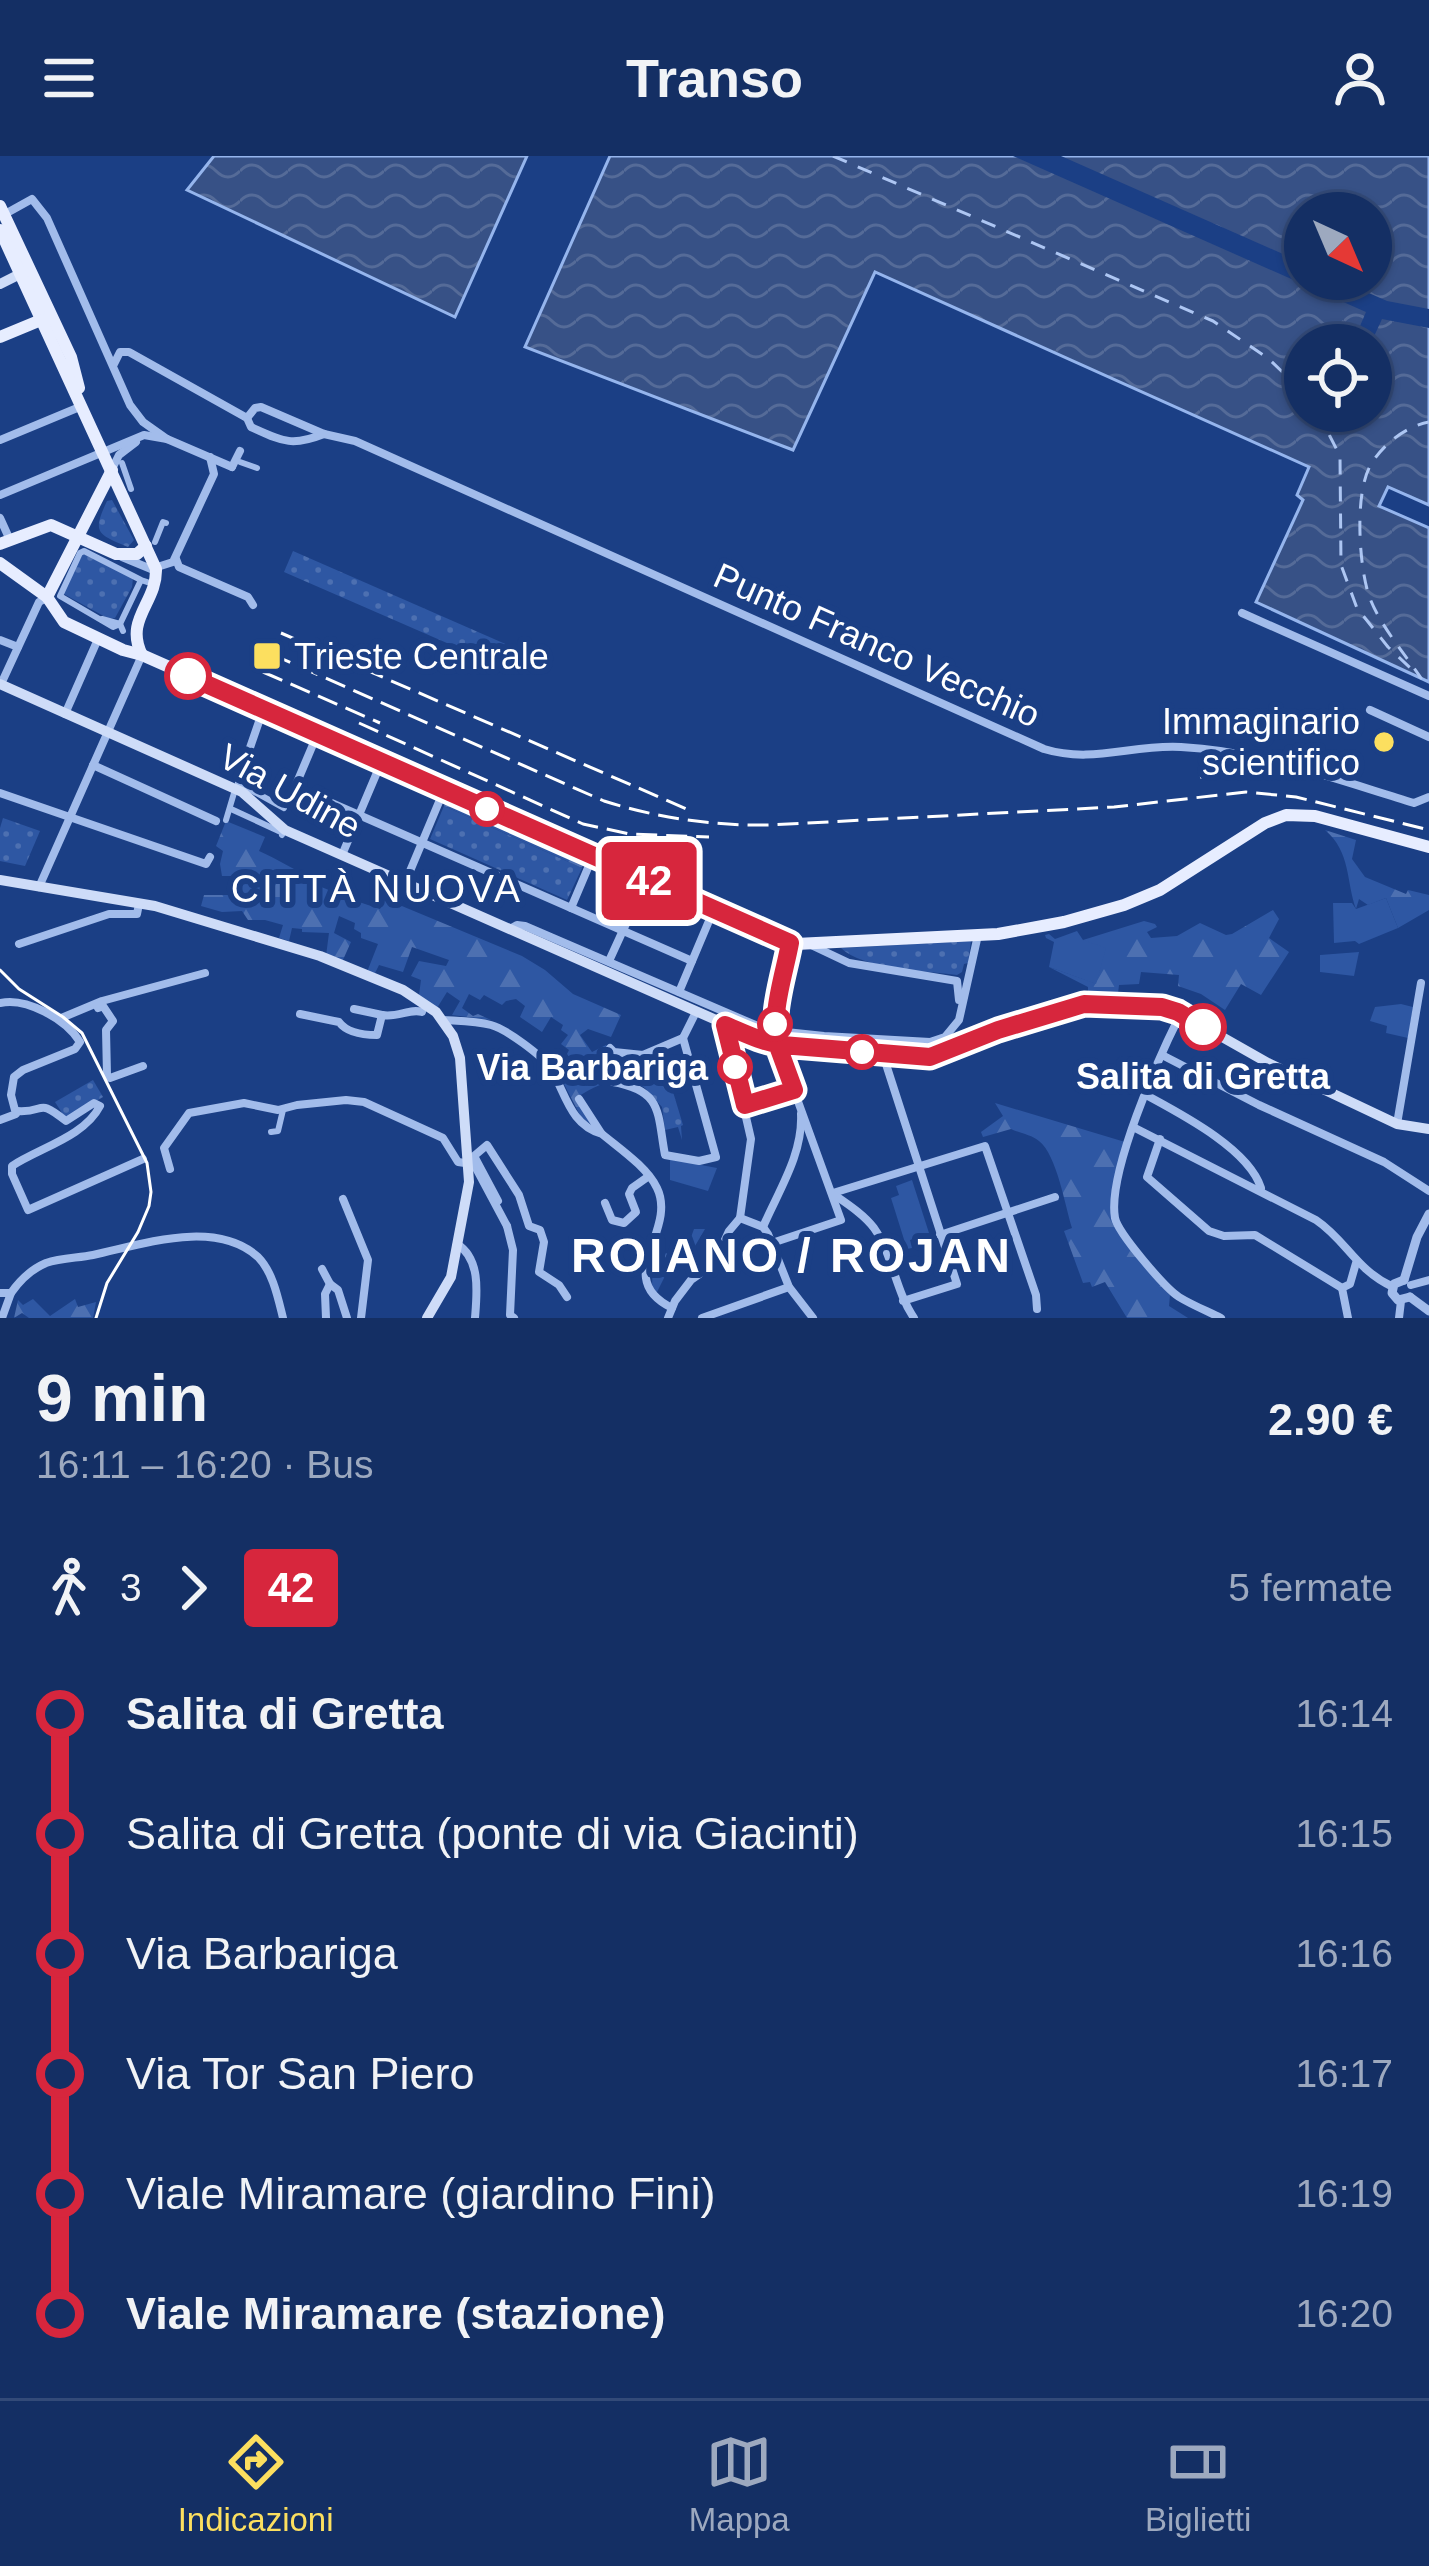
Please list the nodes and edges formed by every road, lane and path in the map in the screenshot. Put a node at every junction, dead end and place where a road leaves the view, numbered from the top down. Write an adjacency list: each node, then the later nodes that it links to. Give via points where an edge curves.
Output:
1 (2, 223): 2 (main road); 6 (street, via 32,199 47,218)
2 (24, 269): 3 (main road); 4 (main road); 7 (main road)
3 (0, 284)
4 (41, 320): 5 (main road); 7 (main road); 8 (main road)
5 (0, 337)
6 (113, 366): 9 (street, via 129,352); 13 (street, via 135,413)
7 (79, 388): 8 (main road)
8 (83, 406): 12 (street); 15 (main road)
9 (249, 422): 10 (street, via 286,443); 10 (street, via 261,407); 11 (street)
10 (325, 434): 52 (street, Punto Franco Vecchio, via 1044,749 1083,757 1155,746 1227,751 1414,802)
11 (246, 437)
12 (1, 438)
13 (167, 439): 15 (street, via 144,435); 16 (street); 17 (street, via 131,445)
14 (239, 451): 18 (street)
15 (104, 452): 17 (main road); 21 (street)
16 (210, 458): 18 (street); 19 (street)
17 (117, 466): 20 (main road); 20 (street); 22 (main road)
18 (232, 467): 19 (street)
19 (214, 474): 28 (street)
20 (128, 488): 22 (main road); 26 (main road)
21 (0, 494)
22 (98, 499): 27 (main road)
23 (0, 518): 25 (street)
24 (166, 524): 26 (street)
25 (5, 542): 27 (main road, via 51,525)
26 (150, 544): 29 (main road); 31 (main road)
27 (85, 548): 29 (main road); 32 (main road); 32 (street)
28 (176, 558): 31 (street); 33 (street, via 179,567)
29 (112, 560): 31 (street); 32 (street, via 139,577 121,627)
30 (0, 563): 32 (main road)
31 (156, 568): 38 (main road, via 135,631)
32 (55, 596): 35 (main road, via 64,622); 37 (street, via 39,602)
33 (254, 604)
34 (1242, 613): 40 (street)
35 (98, 638): 38 (main road); 43 (street)
36 (0, 640): 37 (street)
37 (18, 647): 39 (street)
38 (142, 655): 41 (main road); 44 (street)
39 (0, 685): 43 (main road, Via Udine)
40 (1429, 696)
41 (263, 710): 45 (main road); 49 (street)
42 (1370, 710): 46 (street)
43 (65, 714): 44 (main road, Via Udine)
44 (107, 733): 48 (street); 59 (main road, Via Udine, via 242,792 285,830)
45 (317, 734): 47 (main road); 54 (street, via 295,787)
46 (1429, 737)
47 (381, 763): 50 (main road); 54 (street)
48 (93, 765): 55 (street); 56 (street)
49 (244, 765)
50 (444, 790): 57 (street); 60 (main road)
51 (0, 794): 55 (street)
52 (1429, 797)
53 (231, 808): 53 (street, via 238,786 285,804 284,831); 56 (street)
54 (360, 815): 57 (street); 59 (street)
55 (70, 818): 61 (street, via 206,864); 65 (street)
56 (221, 820)
57 (422, 843): 64 (street); 67 (street)
58 (1429, 847): 71 (main road, via 1315,815 1286,815 1144,898 1046,926)
59 (342, 856): 64 (main road, Via Udine)
60 (593, 856): 63 (main road); 67 (street)
61 (210, 857)
62 (0, 880): 65 (main road)
63 (646, 880): 68 (main road); 70 (street)
64 (405, 884): 69 (main road, Via Udine)
65 (39, 887): 66 (main road)
66 (140, 902): 73 (street, via 137,914 109,914); 87 (main road, via 320,956 403,990)
67 (571, 908): 70 (street)
68 (714, 909): 72 (main road); 76 (street)
69 (509, 930): 75 (street, via 523,925); 83 (main road, Via Udine)
70 (622, 931): 75 (street); 76 (street)
71 (977, 935): 74 (main road); 88 (street)
72 (790, 943): 74 (main road); 92 (street)
73 (20, 944)
74 (810, 944): 88 (street, via 849,963 957,981)
75 (609, 962): 79 (street)
76 (692, 962): 79 (street)
77 (205, 973): 81 (street)
78 (1421, 983): 106 (street)
79 (679, 992): 92 (street)
80 (0, 1004): 89 (street, via 20,1003)
81 (86, 1009): 89 (street); 96 (street, via 104,1006 113,1021 107,1075)
82 (354, 1009): 86 (street)
83 (696, 1012): 90 (main road, Via Udine); 91 (street)
84 (1181, 1013): 94 (main road, via 1075,1005 938,1054); 95 (street); 106 (main road)
85 (300, 1014): 86 (street, via 371,1035)
86 (382, 1015): 87 (street)
87 (434, 1016): 110 (street, via 492,1025 533,1052 578,1120); 112 (main road, via 460,1058)
88 (960, 1016): 94 (street, via 936,1040)
89 (57, 1020): 104 (street, via 79,1045 14,1077)
90 (725, 1025): 94 (main road, Via Udine, via 775,1044); 101 (street)
91 (683, 1038): 93 (street, via 643,1055); 97 (street, via 712,1160 665,1155 655,1103 641,1089)
92 (777, 1039): 94 (street); 98 (street)
93 (610, 1048)
94 (886, 1050): 114 (street)
95 (1162, 1055): 99 (street); 118 (street)
96 (143, 1066)
97 (614, 1082)
98 (794, 1090): 101 (street); 102 (street)
99 (1146, 1096): 107 (street); 117 (street, via 1228,1149)
100 (579, 1099): 110 (street)
101 (745, 1105): 127 (street, via 751,1139)
102 (800, 1106): 119 (street); 128 (street, via 800,1139)
103 (283, 1110): 109 (street); 112 (street, via 371,1104 443,1138 458,1162); 115 (street, via 244,1102 189,1113 164,1148)
104 (17, 1111): 105 (street); 113 (street, via 44,1106 67,1120 94,1103 100,1108 12,1166 28,1210)
105 (0, 1120)
106 (1397, 1124): 108 (main road)
107 (1132, 1126): 111 (street); 158 (street, via 1115,1221 1174,1294)
108 (1429, 1130)
109 (271, 1132)
110 (602, 1134): 116 (street)
111 (1160, 1139): 117 (street); 139 (street, via 1147,1177 1196,1221 1220,1235 1255,1235)
112 (469, 1158): 131 (main road); 141 (street, via 487,1145 520,1195 529,1226 544,1237 539,1272); 155 (street, via 507,1226)
113 (143, 1159)
114 (917, 1167): 119 (street); 124 (street, via 985,1146); 129 (street)
115 (170, 1169)
116 (649, 1177): 125 (street, via 629,1194 633,1217 624,1223); 146 (street, via 661,1204 646,1284)
117 (1261, 1190): 132 (street, via 1325,1226)
118 (1429, 1191)
119 (833, 1193): 130 (street, via 841,1220); 143 (street, via 877,1233)
120 (1055, 1197): 124 (street)
121 (343, 1198): 152 (street, via 368,1260)
122 (605, 1203): 125 (street)
123 (595, 1212): 125 (street)
124 (1008, 1212): 129 (street); 144 (street)
125 (610, 1214)
126 (1429, 1214): 135 (street)
127 (740, 1218): 128 (street); 146 (street, via 714,1264 691,1280)
128 (763, 1226): 130 (street)
129 (940, 1235): 143 (street, via 957,1284)
130 (772, 1243): 137 (street)
131 (458, 1244): 153 (main road, via 451,1277); 154 (street, via 474,1263)
132 (1356, 1263): 138 (street); 139 (street)
133 (322, 1269): 136 (street)
134 (1429, 1280): 135 (street)
135 (1407, 1282): 138 (street); 142 (street, via 1413,1291)
136 (330, 1285): 150 (street); 151 (street)
137 (789, 1287): 147 (street); 156 (street)
138 (1393, 1287): 142 (street)
139 (1342, 1288): 159 (street)
140 (5, 1293): 148 (street); 149 (street, via 52,1262 191,1237 259,1258)
141 (567, 1297)
142 (1406, 1299): 145 (street); 160 (street)
143 (903, 1301): 157 (street)
144 (1037, 1309)
145 (1429, 1311)
146 (670, 1313)
147 (807, 1314)
148 (2, 1318)
149 (283, 1318)
150 (326, 1318)
151 (347, 1318)
152 (361, 1318)
153 (427, 1318)
154 (475, 1318)
155 (514, 1318)
156 (702, 1318)
157 (914, 1318)
158 (1221, 1318)
159 (1348, 1318)
160 (1399, 1318)

